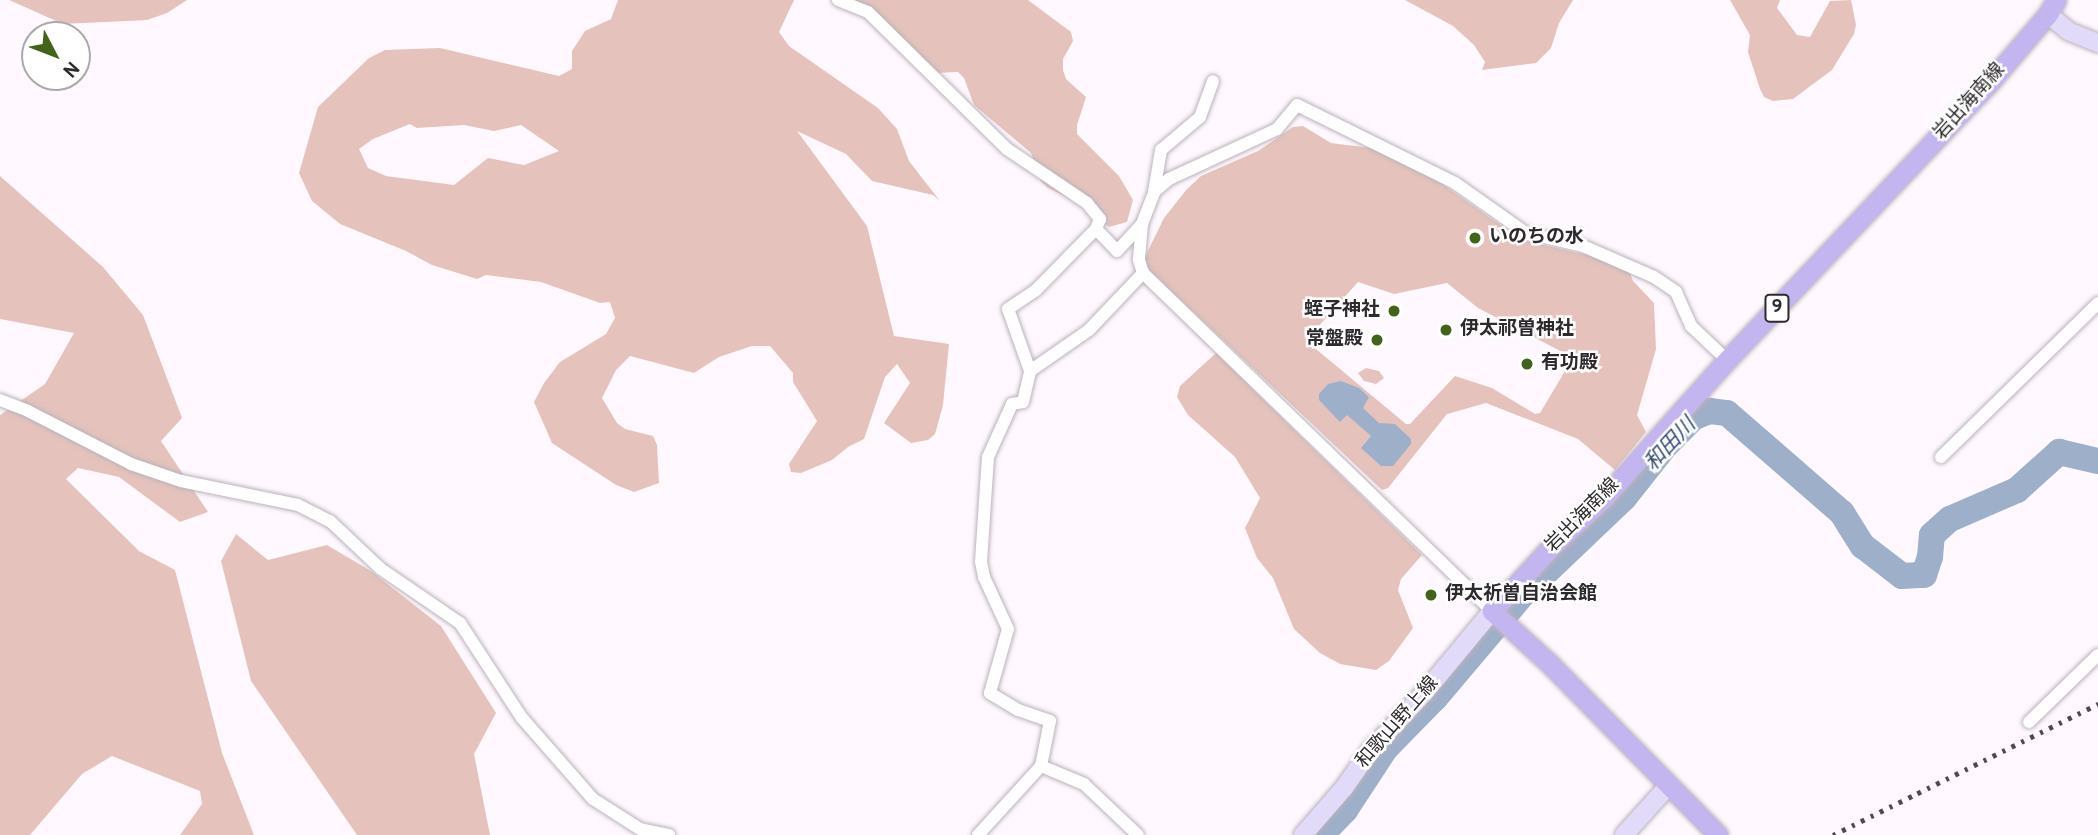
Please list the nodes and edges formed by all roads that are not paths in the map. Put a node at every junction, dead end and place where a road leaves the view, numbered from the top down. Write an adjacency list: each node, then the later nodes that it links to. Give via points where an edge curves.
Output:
1 (838, 0): 7 (street, via 868,12 1007,149 1087,203 1100,219)
2 (2052, 7): 3 (main road, via 2068,31); 10 (main road, 岩出海南線 / 9, via 1989,83)
3 (2098, 43)
4 (1213, 80): 5 (street, via 1199,117 1161,150)
5 (1153, 192): 6 (street); 10 (street, via 1169,179 1277,129 1297,105 1455,183 1517,229 1583,246 1654,277 1676,292 1691,326)
6 (1142, 223): 7 (street, via 1117,251); 8 (street, via 1139,260)
7 (1096, 229): 11 (street, via 1036,290 1008,309)
8 (1143, 273): 11 (street, via 1088,330); 14 (street)
9 (2098, 303): 13 (street)
10 (1727, 360): 14 (main road, 岩出海南線 / 9, via 1604,498 1551,547)
11 (1030, 371): 17 (street, via 1023,402 1012,404 988,457 981,562 1008,629 990,694 1050,721)
12 (0, 400): 19 (street, via 131,464 181,481 298,505 330,521 381,569 460,623 522,718 593,799 640,828)
13 (1941, 457)
14 (1499, 617): 18 (main road); 22 (main road, 和歌山野上線, via 1370,751)
15 (2098, 654): 16 (street)
16 (2029, 722)
17 (1041, 766): 20 (street); 21 (street, via 1084,784)
18 (1668, 785): 23 (main road); 24 (main road)
19 (668, 835)
20 (978, 835)
21 (1138, 835)
22 (1303, 835)
23 (1624, 835)
24 (1718, 835)

